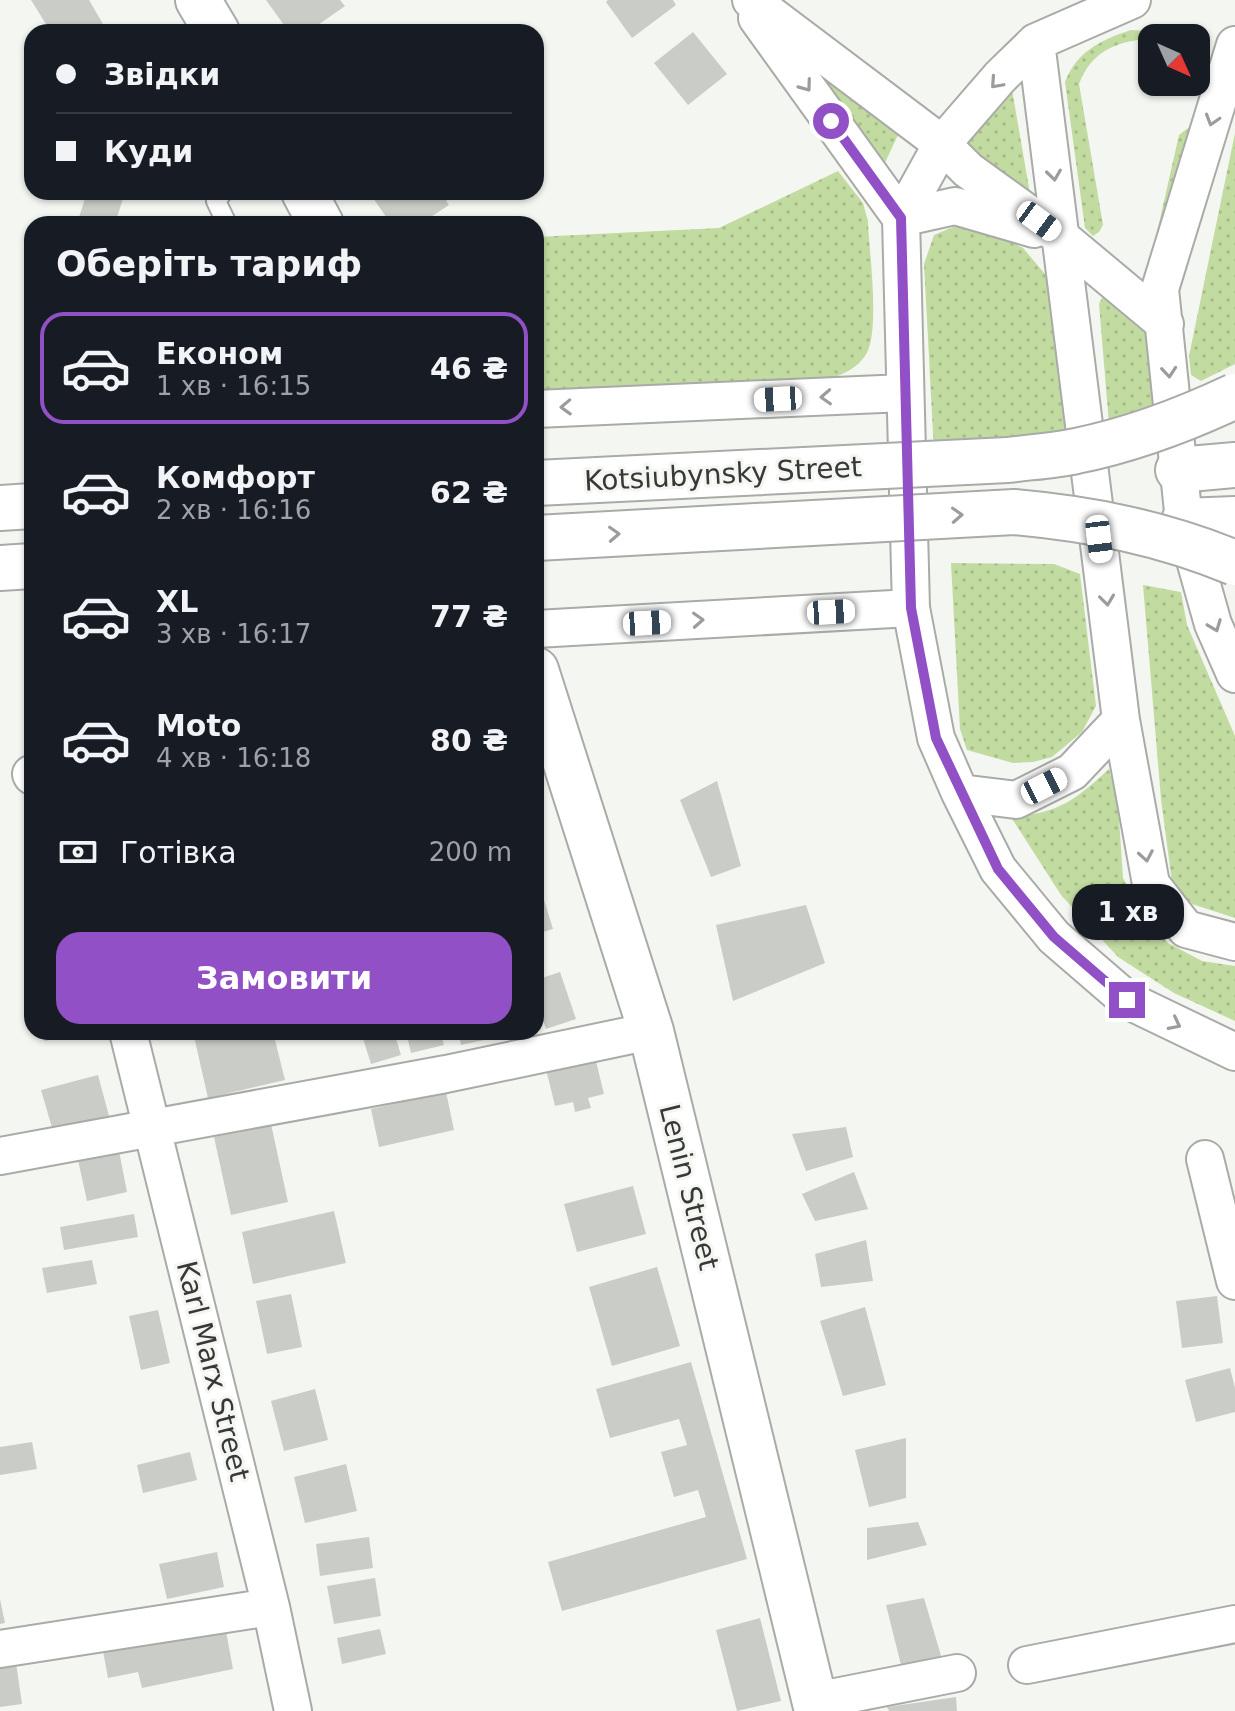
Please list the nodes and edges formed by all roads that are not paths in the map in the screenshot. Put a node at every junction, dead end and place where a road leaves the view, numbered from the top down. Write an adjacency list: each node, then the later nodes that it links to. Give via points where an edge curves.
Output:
1 (198, 0): 5 (street)
2 (744, 0): 9 (street, one-way to 9)
3 (751, 0): 8 (street)
4 (1132, 0): 6 (street)
5 (212, 24)
6 (1036, 42): 8 (street, one-way to 8); 10 (street, one-way to 10)
7 (1235, 45): 11 (street, one-way to 11, via 1160,289)
8 (942, 144): 9 (street); 10 (street, via 968,170)
9 (901, 218): 10 (street, via 955,206); 12 (street)
10 (1062, 238): 11 (street); 30 (street, one-way to 30)
11 (1165, 324): 16 (street, one-way to 16)
12 (904, 393): 14 (street, one-way to 14); 26 (street)
13 (1235, 396): 17 (street, Kotsiubynsky Street, bridge, via 1142,433 1076,451 1008,460)
14 (544, 409)
15 (1235, 465): 16 (street)
16 (1178, 470): 21 (street)
17 (544, 483)
18 (24, 506): 19 (street)
19 (0, 508)
20 (1235, 519): 21 (street)
21 (1184, 521): 28 (street, one-way to 28, via 1213,624)
22 (544, 538): 23 (street, Kotsiubynsky Street, one-way to 23, bridge, via 1014,512 1076,517 1147,532)
23 (1235, 563)
24 (24, 566): 25 (street)
25 (0, 568)
26 (911, 608): 27 (street, one-way to 26); 31 (street, via 936,738)
27 (544, 629)
28 (1235, 674)
29 (544, 695): 33 (street, Lenin Street)
30 (1121, 720): 31 (street, via 1072,772 1016,800); 32 (street, one-way to 32, via 1151,884 1186,929)
31 (960, 793): 35 (street, one-way to 35, via 998,869 1054,937 1127,1000)
32 (1235, 942)
33 (651, 1031): 36 (street); 45 (street, Lenin Street)
34 (130, 1040): 36 (street, Karl Marx Street)
35 (1235, 1052)
36 (152, 1127): 37 (street); 40 (street, Karl Marx Street)
37 (0, 1156)
38 (1205, 1159): 39 (street)
39 (1235, 1281)
40 (271, 1607): 42 (street); 46 (street, Karl Marx Street)
41 (1235, 1624): 43 (street)
42 (0, 1649)
43 (1027, 1665)
44 (957, 1673): 45 (street)
45 (816, 1706)
46 (293, 1711)

